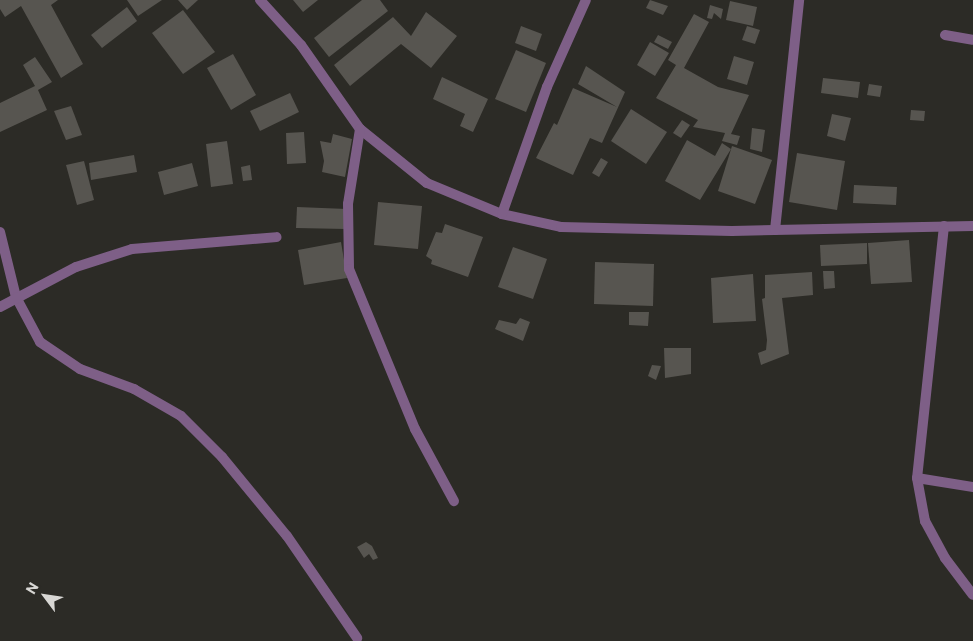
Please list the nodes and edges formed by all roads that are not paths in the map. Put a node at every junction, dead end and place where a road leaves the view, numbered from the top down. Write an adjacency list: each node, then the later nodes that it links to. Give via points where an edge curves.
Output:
1 (260, 0): 6 (street, via 300,46)
2 (586, 0): 7 (street, via 547,87)
3 (799, 0): 10 (street)
4 (945, 35): 5 (street)
5 (973, 40)
6 (360, 129): 7 (street, via 428,183); 17 (street, via 348,204 349,269 415,429)
7 (502, 214): 10 (street, via 561,227)
8 (944, 226): 9 (street); 10 (street); 15 (street)
9 (973, 226)
10 (775, 230)
11 (0, 232): 13 (street)
12 (277, 237): 13 (street, via 132,249 76,267)
13 (16, 297): 14 (street); 19 (street, via 40,342 80,369 134,389 181,416 222,457 316,573)
14 (0, 307)
15 (917, 478): 16 (street); 18 (street, via 925,521 945,558)
16 (973, 487)
17 (454, 501)
18 (973, 595)
19 (357, 638)

